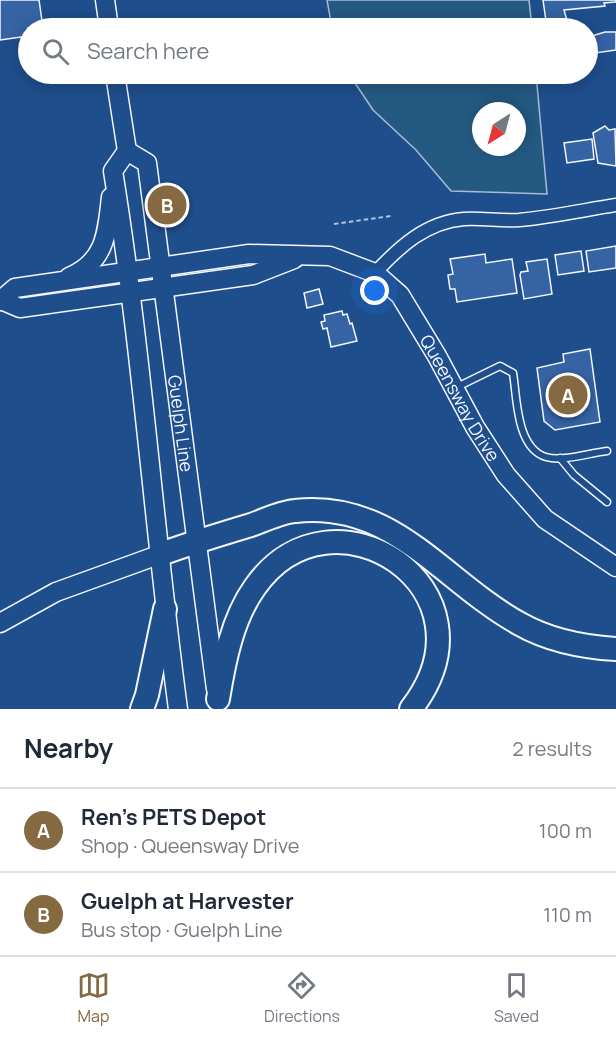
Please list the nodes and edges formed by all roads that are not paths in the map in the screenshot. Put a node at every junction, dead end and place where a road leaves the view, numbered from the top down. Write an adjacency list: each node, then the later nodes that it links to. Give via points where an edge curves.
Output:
1 (105, 0): 2 (main road)
2 (108, 18)
3 (117, 84): 4 (main road)
4 (127, 151): 5 (main road); 8 (main road, Guelph Line, via 147,163)
5 (113, 171): 9 (main road, Guelph Line); 11 (main road, via 102,250 80,273)
6 (616, 205): 10 (street, via 536,218 463,219 440,225 400,246)
7 (299, 257): 8 (main road, Queensway Drive, via 249,254); 10 (main road, Queensway Drive, via 330,256); 12 (main road, Queensway Drive, via 253,275)
8 (160, 268): 9 (main road, Queensway Drive); 12 (main road, Guelph Line)
9 (130, 273): 11 (main road, Queensway Drive); 13 (main road, Guelph Line)
10 (375, 273): 15 (main road, Queensway Drive, via 400,295)
11 (53, 283): 14 (main road, via 15,288)
12 (162, 287): 13 (main road, Queensway Drive); 19 (main road, Guelph Line)
13 (132, 292): 14 (main road, Queensway Drive, via 20,308); 20 (main road, Guelph Line)
14 (0, 301)
15 (455, 389): 17 (lane, via 500,366 513,373 526,437 546,457); 21 (main road, Queensway Drive, via 506,475 545,519)
16 (607, 451): 17 (lane)
17 (560, 458): 18 (lane)
18 (607, 502)
19 (195, 541): 20 (highway); 24 (highway, via 294,511 344,511 381,524 520,625 580,646); 25 (main road, Guelph Line)
20 (160, 554): 22 (main road, Guelph Line); 23 (main road, via 56,592)
21 (616, 567)
22 (165, 609): 26 (highway); 27 (main road, Guelph Line)
23 (0, 623)
24 (616, 649)
25 (218, 704): 28 (highway, via 233,631 255,587 275,564 310,545 348,543 379,550 403,565 435,608 439,632 434,663 422,695)
26 (142, 709)
27 (178, 709)
28 (411, 709)

